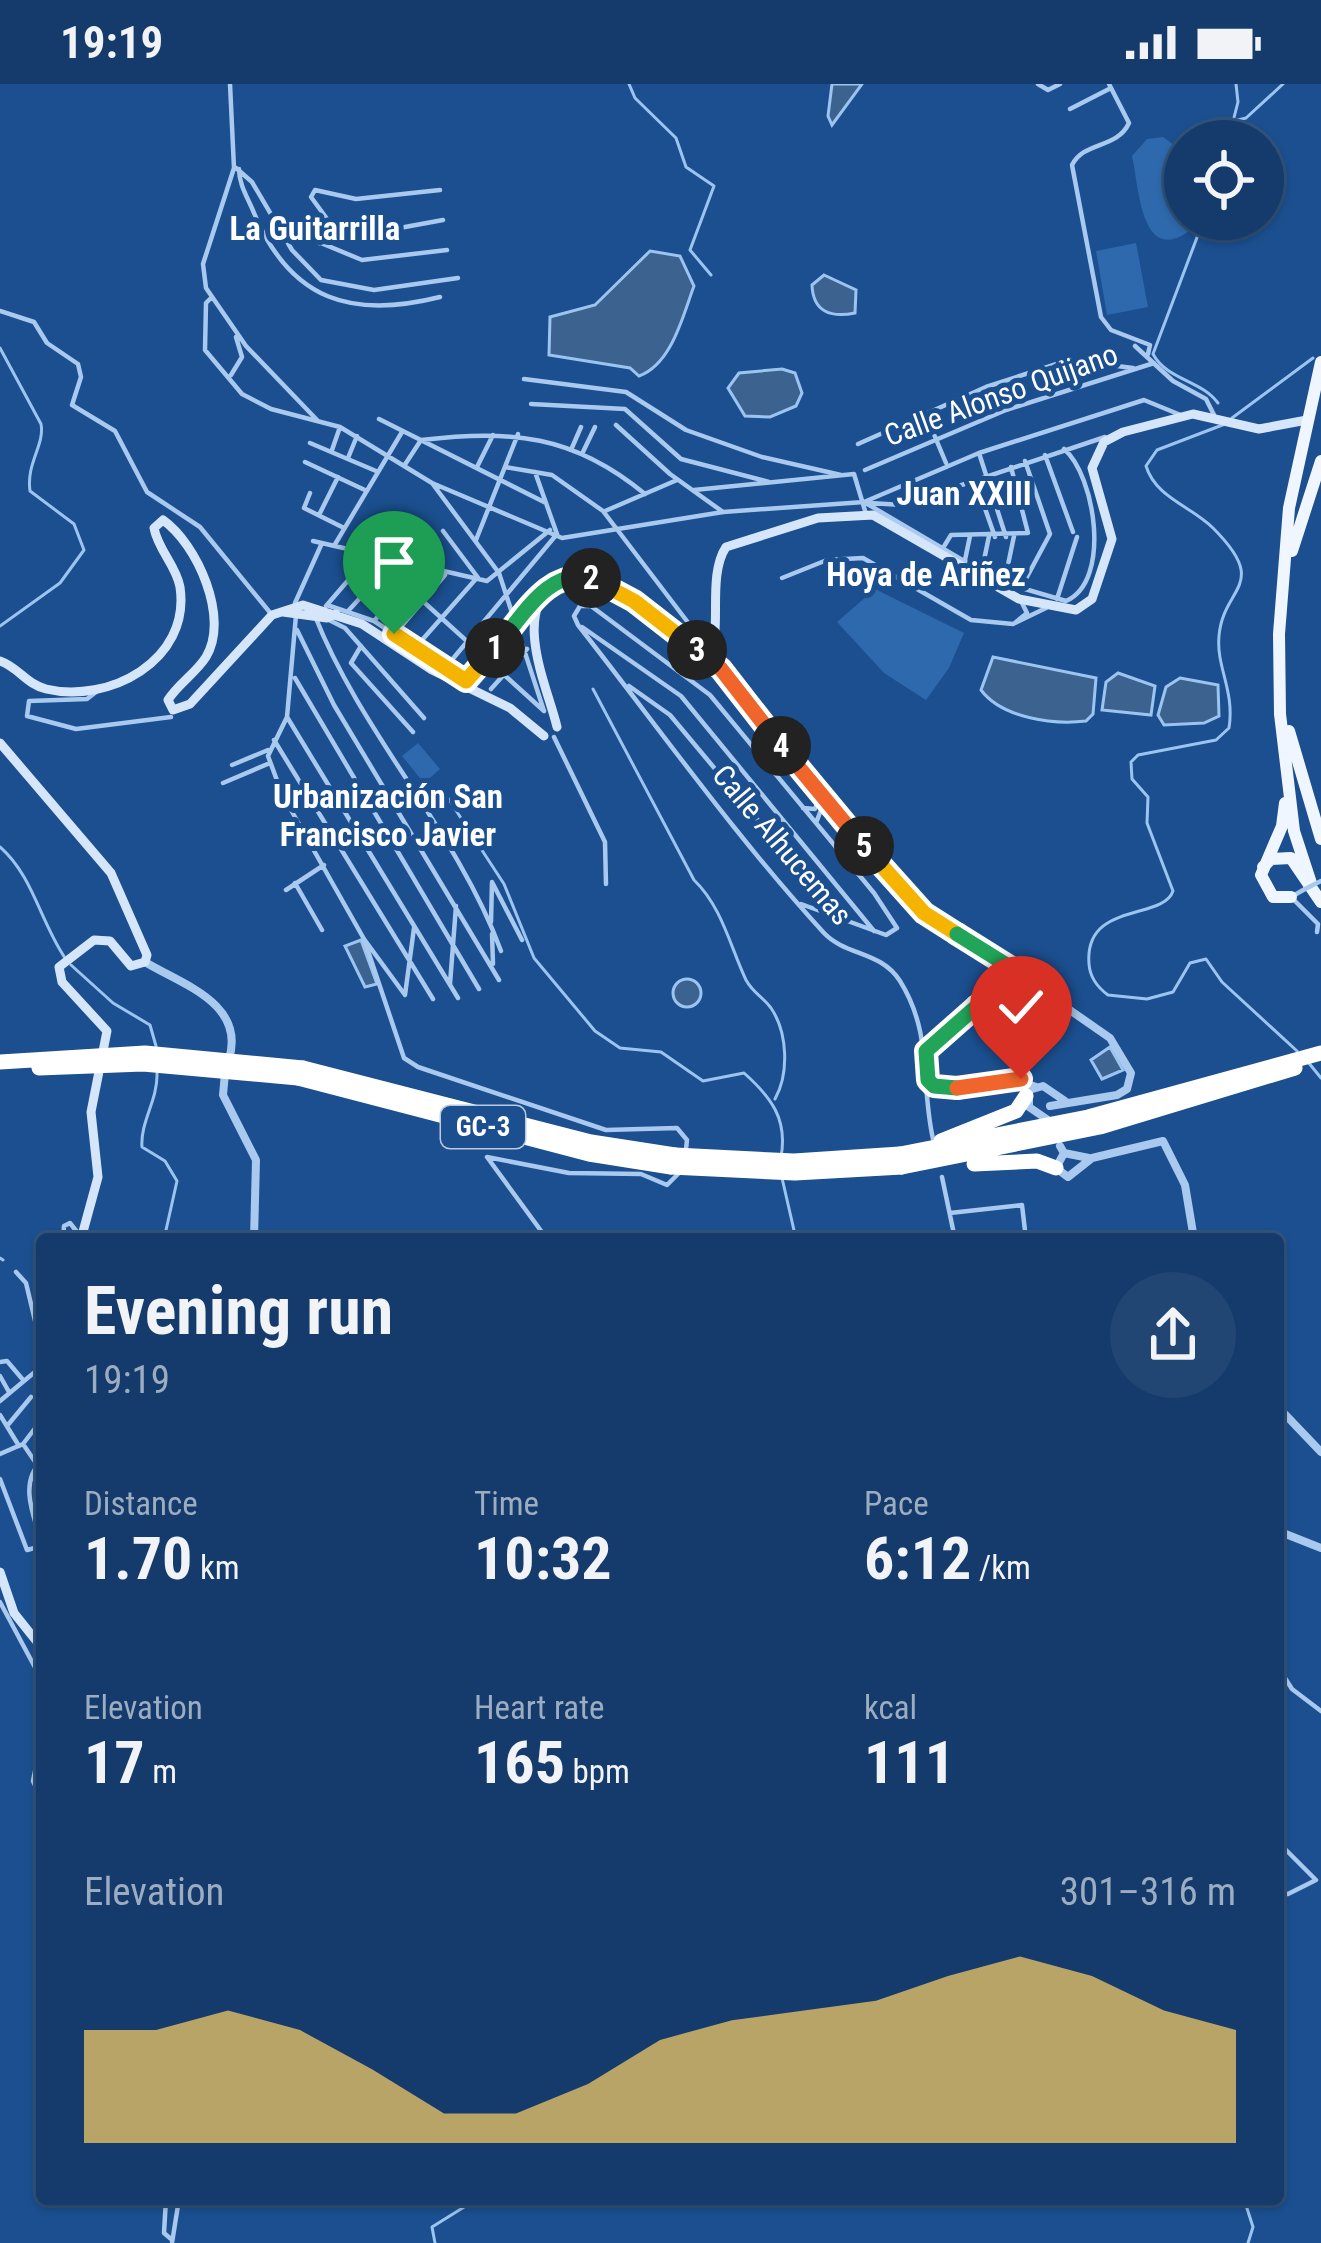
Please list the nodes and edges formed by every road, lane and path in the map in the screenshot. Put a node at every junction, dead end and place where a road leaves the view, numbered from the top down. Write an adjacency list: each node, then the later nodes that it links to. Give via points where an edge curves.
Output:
1 (230, 84): 6 (street)
2 (1038, 84): 3 (street)
3 (1060, 84)
4 (1110, 86): 5 (street); 21 (street, via 1128,117 1123,136 1079,154 1072,165 1101,317 1111,330 1150,345)
5 (1070, 109)
6 (237, 168): 9 (street); 16 (street, via 259,226 306,289 400,307); 17 (street, via 203,264)
7 (440, 190): 10 (street, via 356,200 315,190 311,197)
8 (443, 220): 10 (street)
9 (280, 226): 11 (street); 13 (street)
10 (333, 227): 12 (street)
11 (298, 235): 12 (street); 13 (street)
12 (319, 243): 14 (street, via 362,260)
13 (290, 246): 15 (street, via 315,277 358,290)
14 (447, 250)
15 (458, 278)
16 (440, 297)
17 (211, 298): 19 (street); 25 (street, via 203,344)
18 (0, 311): 118 (street, via 34,322 47,343 78,364 72,404 115,430 148,492 200,527)
19 (234, 332): 25 (street, via 242,357); 32 (street)
20 (1136, 346): 21 (street)
21 (1148, 354): 23 (street)
22 (1321, 362): 36 (main road)
23 (1154, 363): 24 (street, Calle Alonso Quijano); 30 (street)
24 (1133, 368): 28 (street, via 1069,360); 43 (street, Calle Alonso Quijano)
25 (230, 376): 32 (street, via 242,394 271,409)
26 (524, 379): 67 (street, via 626,392 686,430)
27 (531, 404): 72 (street, via 625,409 681,459)
28 (926, 413): 43 (street); 46 (street)
29 (1184, 416): 30 (main road); 40 (main road); 50 (street, via 1144,400)
30 (1217, 416): 36 (main road, via 1243,426)
31 (379, 419): 38 (street)
32 (318, 421): 34 (street)
33 (616, 425): 71 (street)
34 (340, 427): 41 (street); 48 (street)
35 (596, 427): 51 (street)
36 (1312, 427): 98 (main road, via 1289,508)
37 (580, 428): 49 (street)
38 (403, 432): 44 (street); 52 (street)
39 (518, 434): 42 (street); 49 (street); 61 (street)
40 (1116, 434): 47 (street); 114 (main road, via 1092,468 1112,539 1092,599 1076,610)
41 (357, 435): 52 (street); 54 (street)
42 (493, 435): 44 (street); 62 (street)
43 (936, 439): 58 (street); 63 (street, Calle Alonso Quijano)
44 (421, 440): 59 (street); 62 (street)
45 (310, 443): 48 (street)
46 (858, 444)
47 (1064, 448): 53 (street); 114 (street, via 1077,465 1098,542 1076,596)
48 (332, 451): 54 (street)
49 (570, 451): 51 (street)
50 (979, 453): 58 (street); 66 (street)
51 (581, 454): 77 (street, via 606,462)
52 (388, 455): 59 (street); 64 (street)
53 (1045, 455): 56 (street); 114 (street, via 1075,535)
54 (348, 458): 64 (street)
55 (1321, 460): 98 (main road)
56 (1025, 461): 60 (street); 110 (street, via 1050,534)
57 (305, 462): 68 (street)
58 (947, 465): 80 (street)
59 (404, 466): 73 (street)
60 (1010, 466): 66 (street); 91 (street, via 1028,533)
61 (505, 467): 65 (street); 70 (street)
62 (476, 469): 70 (street)
63 (865, 470)
64 (378, 472): 74 (street)
65 (535, 472): 78 (street); 82 (street)
66 (986, 474): 69 (street); 91 (street)
67 (841, 475): 72 (street); 80 (street, via 857,478)
68 (338, 478): 74 (street); 84 (street)
69 (974, 478): 80 (street, via 902,505); 90 (street)
70 (500, 480): 78 (street); 79 (street)
71 (677, 480): 75 (street); 77 (street)
72 (770, 482): 75 (street)
73 (432, 483): 79 (street); 94 (street)
74 (367, 490): 85 (street)
75 (694, 490): 83 (street)
76 (310, 494): 84 (street, via 303,506)
77 (644, 494): 82 (street)
78 (546, 503): 88 (street)
79 (490, 505): 88 (street); 94 (street)
80 (865, 508): 81 (main road); 97 (street); 110 (main road)
81 (847, 509): 83 (street); 119 (main road, via 726,548 714,574)
82 (603, 511): 87 (street)
83 (723, 512): 87 (street)
84 (319, 516): 85 (street)
85 (344, 528): 96 (street)
86 (443, 531): 107 (street)
87 (619, 531): 88 (street, via 562,538); 127 (street)
88 (554, 532): 104 (street); 111 (street)
89 (970, 536): 90 (street); 97 (street, via 951,535); 100 (street)
90 (992, 536): 91 (street); 103 (street)
91 (1010, 537): 108 (street)
92 (413, 538): 105 (street)
93 (313, 541): 95 (street)
94 (476, 541): 104 (street)
95 (322, 543): 96 (street); 115 (street)
96 (334, 545): 99 (street)
97 (943, 548): 100 (street)
98 (1288, 555): 149 (main road); 154 (main road, via 1279,647)
99 (369, 556): 101 (street); 117 (street)
100 (964, 560): 103 (street)
101 (393, 562): 102 (street); 116 (street)
102 (420, 568): 105 (street); 109 (street)
103 (982, 570): 108 (street)
104 (499, 573): 107 (street); 111 (street)
105 (445, 575): 107 (street); 112 (street)
106 (782, 578): 123 (street, via 827,560 863,558 971,620)
107 (478, 581): 120 (street)
108 (1004, 584): 110 (street)
109 (405, 585): 112 (street); 121 (street)
110 (1020, 594): 114 (main road); 123 (street, via 1027,613)
111 (508, 596): 122 (street); 129 (street)
112 (423, 602): 120 (street); 126 (street)
113 (538, 603): 122 (street); 127 (main road, via 557,580 590,578); 145 (main road, via 535,641)
114 (1053, 603): 123 (street)
115 (295, 609): 117 (main road); 118 (main road); 125 (street)
116 (349, 610): 117 (street); 121 (street)
117 (326, 612): 130 (street); 150 (main road); 176 (street, via 351,692)
118 (275, 614): 144 (main road, via 190,704 173,710 168,700 204,661 216,615 170,524 157,521 156,538 179,583 177,618 146,668)
119 (713, 617): 127 (main road); 128 (main road)
120 (442, 618): 129 (street); 132 (street)
121 (374, 621): 126 (street)
122 (518, 622): 133 (street); 136 (street)
123 (1013, 624)
124 (578, 625): 131 (street); 135 (street, Calle Alhucemas); 160 (street, Calle Alhucemas, via 575,611 591,606 698,683)
125 (297, 630): 140 (street); 173 (street)
126 (394, 634): 132 (street)
127 (696, 634): 128 (main road); 134 (main road)
128 (715, 640): 134 (main road); 139 (street)
129 (467, 642): 136 (street); 138 (street)
130 (362, 646): 148 (street); 151 (street, via 351,663)
131 (611, 646): 135 (street); 178 (street, via 690,706)
132 (415, 649): 138 (street)
133 (527, 650): 141 (street); 145 (street)
134 (704, 653): 139 (street)
135 (602, 655): 142 (street, Calle Alhucemas)
136 (486, 658): 138 (street, via 466,681); 141 (street)
137 (0, 661): 144 (main road, via 32,685)
138 (445, 669)
139 (721, 669): 159 (street)
140 (293, 673): 147 (street); 182 (street)
141 (504, 675): 143 (street); 145 (street)
142 (624, 682): 172 (street, Calle Alhucemas); 174 (street, via 670,715)
143 (491, 689)
144 (96, 692): 146 (street, via 29,701 27,716 76,729)
145 (548, 711): 150 (main road)
146 (171, 717)
147 (287, 717): 152 (street); 175 (street)
148 (424, 718)
149 (1288, 728): 163 (main road); 168 (main road)
150 (549, 730): 167 (street, via 604,842)
151 (413, 732)
152 (274, 740): 155 (street); 185 (street)
153 (0, 743): 184 (main road, via 111,873 146,947)
154 (1284, 748): 165 (main road, via 1285,812); 168 (main road, via 1294,831)
155 (268, 750): 156 (street); 157 (street)
156 (270, 763): 158 (street); 164 (street)
157 (232, 765)
158 (223, 783)
159 (820, 794): 160 (street, via 815,808); 161 (street)
160 (803, 808): 162 (street)
161 (837, 813): 162 (street, via 821,810); 187 (street, via 924,913)
162 (816, 823): 178 (street, via 896,928)
163 (1321, 839)
164 (324, 865): 166 (street); 180 (street)
165 (1263, 868): 168 (main road, via 1291,858); 170 (main road, via 1266,891)
166 (295, 883): 169 (street); 177 (street)
167 (606, 884)
168 (1314, 886): 170 (street); 171 (main road)
169 (286, 890)
170 (1289, 900): 179 (street, via 1312,917)
171 (1321, 902)
172 (801, 904): 174 (street); 193 (street, Calle Alhucemas, via 838,945 879,959 898,978)
173 (456, 905): 182 (street); 186 (street)
174 (841, 920): 178 (street)
175 (414, 924): 185 (street); 189 (street)
176 (491, 924): 181 (street, via 491,882); 183 (street); 186 (street)
177 (322, 930)
178 (874, 931)
179 (1317, 932)
180 (364, 939): 185 (street, via 405,994); 217 (street, via 409,1063 605,1130 683,1132 678,1178 667,1185 641,1174 487,1157)
181 (522, 940)
182 (453, 946): 189 (street); 190 (street)
183 (501, 951)
184 (145, 962): 215 (main road, via 131,966 103,939 62,961 59,977 108,1039 91,1112 98,1178); 216 (street, via 205,993 232,1038 223,1095 256,1160)
185 (411, 962): 192 (street)
186 (493, 970): 188 (street)
187 (1021, 974): 193 (street); 204 (street, via 1103,1031 1131,1073 1118,1095)
188 (500, 980)
189 (450, 984): 191 (street)
190 (479, 989)
191 (458, 998)
192 (433, 999)
193 (926, 1051): 198 (street)
194 (1321, 1055): 211 (highway, GC-3, via 1048,1139)
195 (0, 1062): 197 (highway, GC-3, bridge, via 145,1053)
196 (0, 1072): 197 (highway, GC-3, bridge, via 143,1064)
197 (301, 1073): 210 (highway, GC-3, via 589,1154)
198 (925, 1075): 199 (street); 200 (street)
199 (924, 1084): 200 (street); 202 (street)
200 (934, 1086): 201 (street); 202 (street)
201 (1028, 1089): 203 (street); 205 (street, via 1029,1107); 211 (highway, via 1004,1117)
202 (925, 1094): 206 (street)
203 (1052, 1094): 204 (street); 205 (street)
204 (1066, 1101): 205 (street)
205 (1046, 1108)
206 (933, 1139)
207 (1077, 1155): 208 (street); 209 (street); 212 (street)
208 (1060, 1156): 211 (highway); 212 (street, via 1068,1177)
209 (1092, 1158): 212 (street); 220 (street, via 1160,1140 1185,1185)
210 (673, 1161): 211 (highway, GC-3, bridge); 211 (highway, GC-3, bridge, via 795,1173)
211 (897, 1162)
212 (1080, 1168)
213 (942, 1177): 214 (street)
214 (950, 1213): 218 (street); 219 (street, via 1022,1205)
215 (82, 1233)
216 (254, 1233)
217 (543, 1233)
218 (955, 1233)
219 (1025, 1233)
220 (1193, 1233)
221 (16, 1271): 222 (street)
222 (36, 1325)
223 (3, 1361): 226 (street)
224 (36, 1371): 226 (street)
225 (0, 1376): 227 (street)
226 (24, 1381): 227 (street)
227 (10, 1393): 229 (street)
228 (32, 1396): 232 (street)
229 (0, 1401)
230 (1284, 1413): 237 (street)
231 (0, 1415): 232 (street)
232 (7, 1426): 235 (street)
233 (36, 1426): 236 (street)
234 (0, 1434): 235 (street)
235 (13, 1435): 236 (street)
236 (21, 1445): 238 (street); 239 (street)
237 (1321, 1452)
238 (0, 1454)
239 (36, 1460)
240 (36, 1470): 242 (street, via 29,1485)
241 (0, 1479): 244 (street, via 27,1550)
242 (36, 1517)
243 (1284, 1533): 245 (street)
244 (36, 1547)
245 (1321, 1548)
246 (0, 1572): 250 (main road, via 19,1622)
247 (0, 1601): 249 (street)
248 (0, 1620): 249 (street)
249 (9, 1627): 251 (street)
250 (36, 1641)
251 (36, 1670)
252 (1284, 1676): 253 (street)
253 (1321, 1711)
254 (1284, 1848): 255 (street, via 1316,1880)
255 (1284, 1894)
256 (166, 2205): 258 (street)
257 (178, 2205): 258 (street)
258 (171, 2241)

